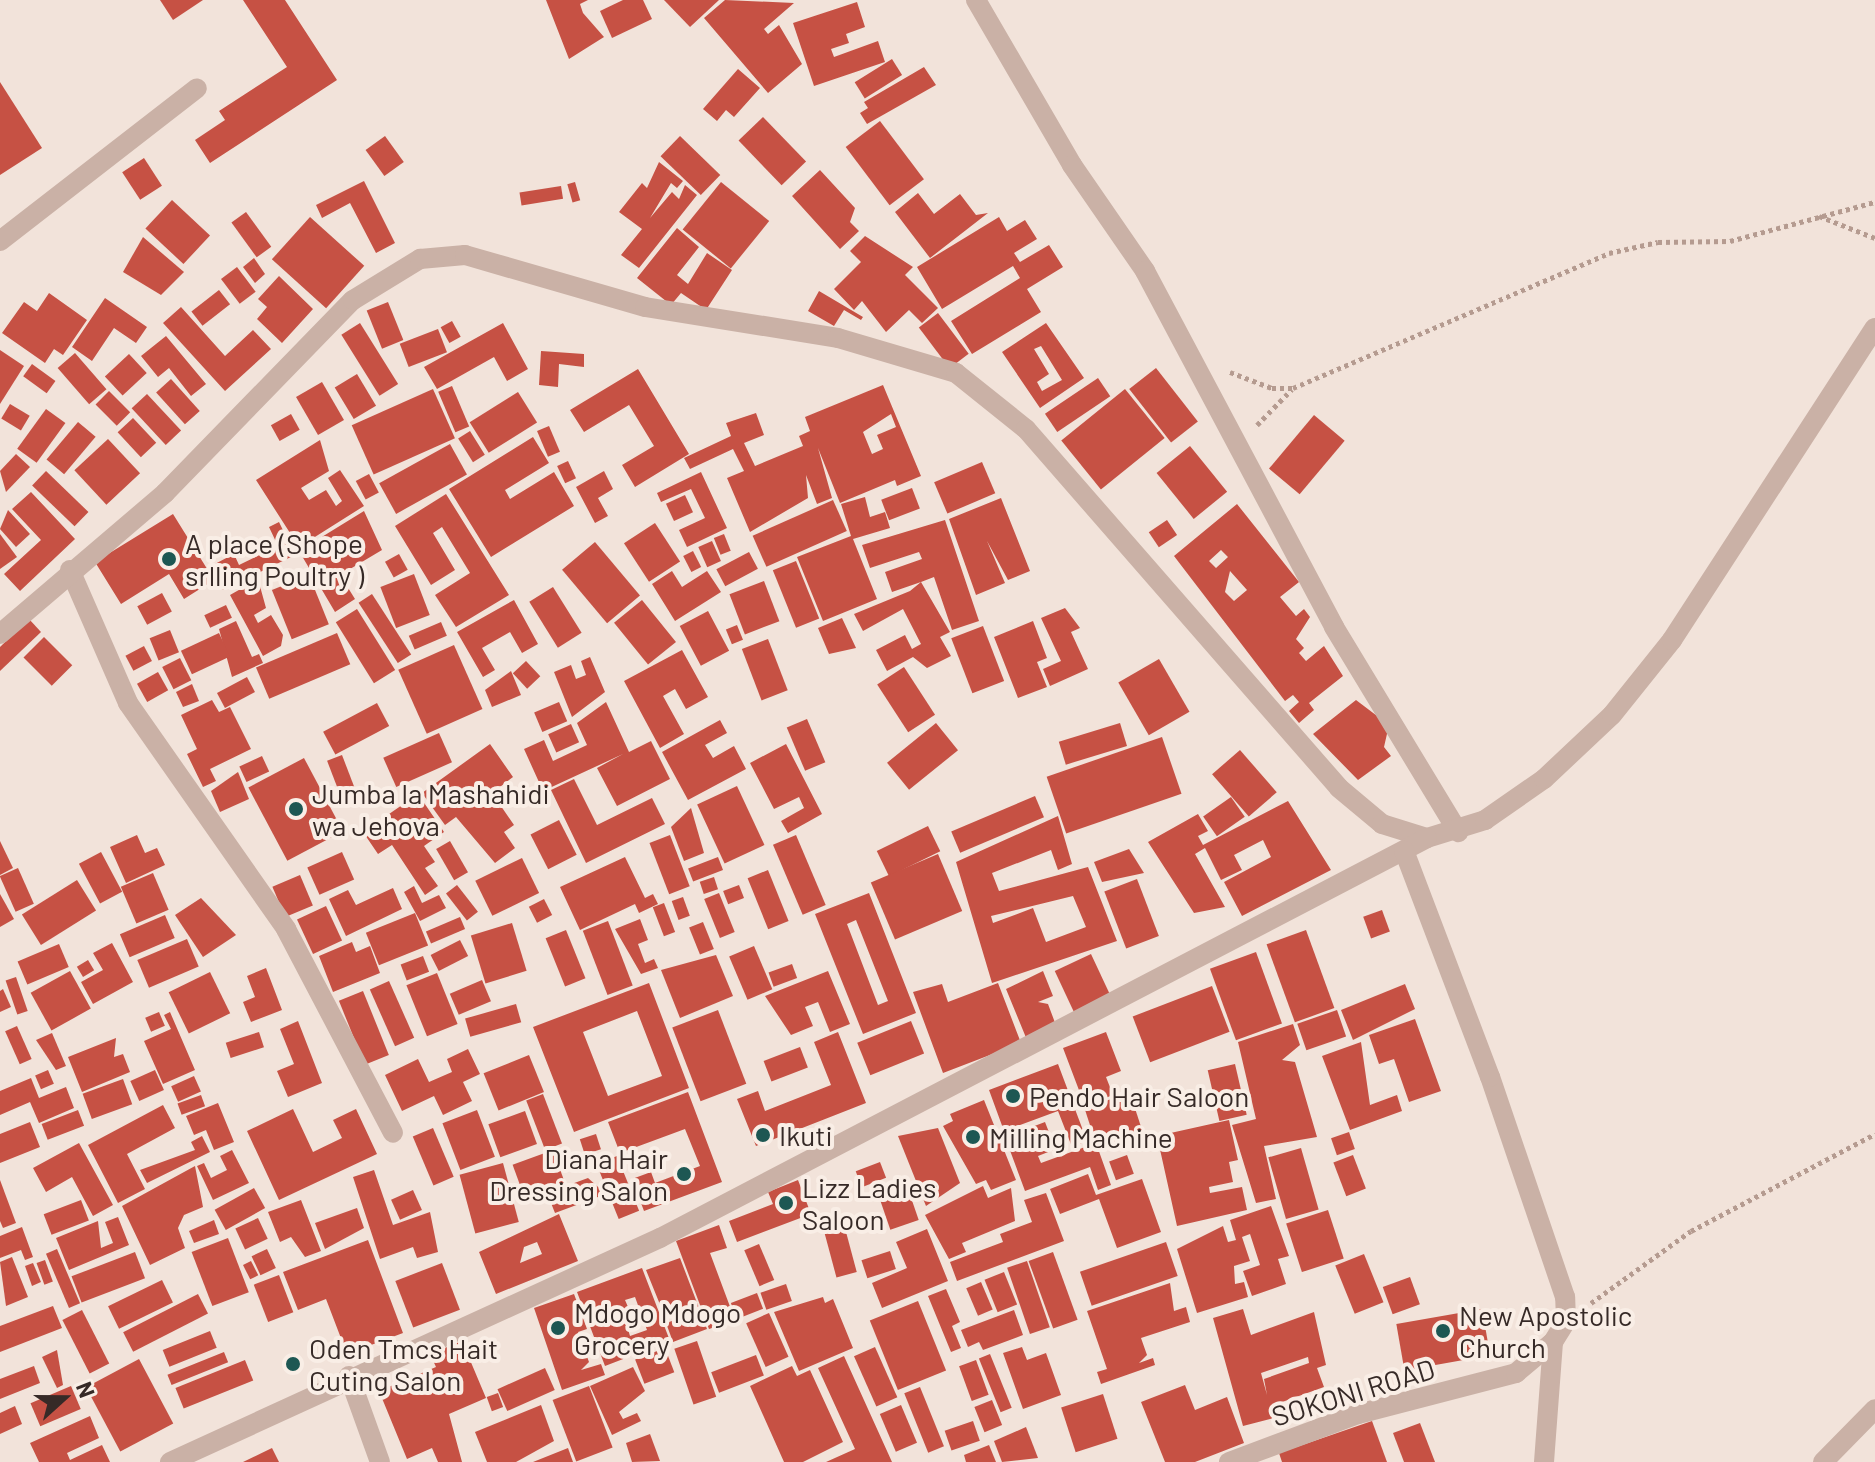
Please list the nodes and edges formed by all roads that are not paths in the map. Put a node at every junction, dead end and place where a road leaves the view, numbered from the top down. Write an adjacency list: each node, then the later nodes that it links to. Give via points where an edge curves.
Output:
1 (976, 0): 7 (street, via 1072,165 1145,271 1240,454)
2 (197, 88): 3 (street)
3 (0, 241)
4 (1875, 328): 7 (street, via 1672,640 1612,715 1544,779)
5 (70, 570): 6 (street); 8 (street, via 165,493 353,300 420,259 465,255 645,307 838,338 956,373 1026,429 1339,788 1382,824); 10 (street, via 128,703 286,929)
6 (0, 634)
7 (1458, 832): 8 (street)
8 (1427, 838): 9 (street)
9 (1404, 851): 11 (street, SOKONI ROAD, via 1490,1077 1565,1297 1566,1321); 12 (street, via 883,1127 648,1244)
10 (393, 1133)
11 (1553, 1342): 16 (street, SOKONI ROAD, via 1516,1373 1358,1414); 17 (street)
12 (349, 1376): 14 (street); 15 (street)
13 (1875, 1409): 18 (street)
14 (170, 1462)
15 (380, 1462)
16 (1229, 1462)
17 (1544, 1462)
18 (1823, 1462)

